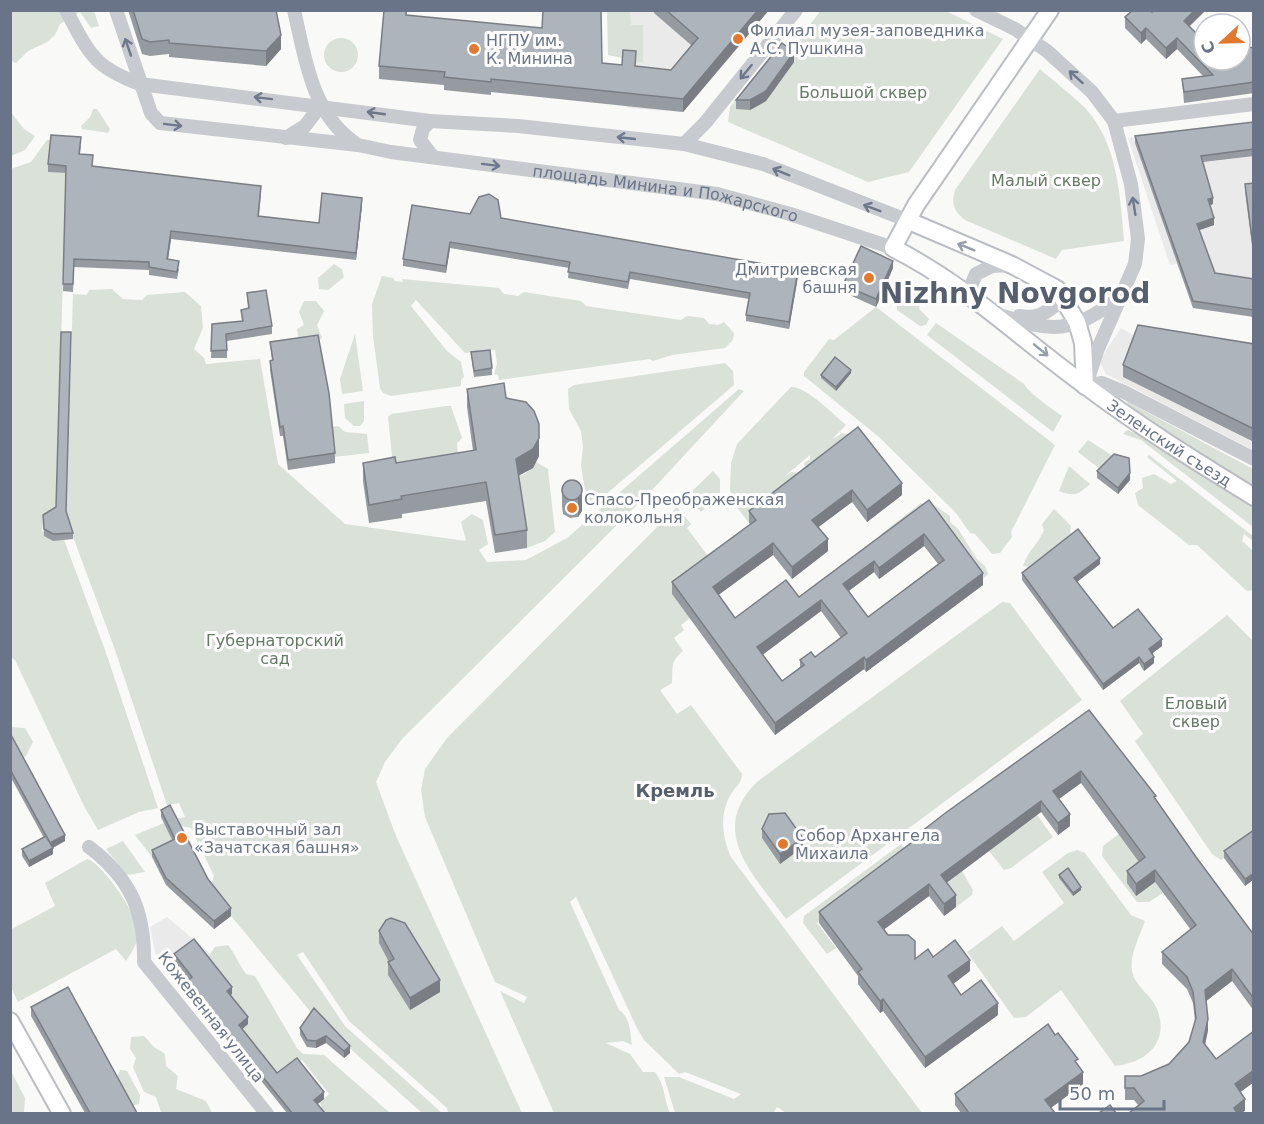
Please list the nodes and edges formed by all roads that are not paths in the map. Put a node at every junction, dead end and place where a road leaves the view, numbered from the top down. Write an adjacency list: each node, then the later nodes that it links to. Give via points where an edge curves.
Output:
1 (66, 10): 8 (street, via 100,65)
2 (116, 10): 8 (street, one-way to 2)
3 (294, 10): 10 (street)
4 (796, 10): 14 (street, one-way to 14)
5 (976, 10): 7 (street)
6 (1050, 10): 7 (main road)
7 (1031, 40): 12 (street, one-way to 7, via 1092,92); 17 (main road, via 916,205)
8 (140, 84): 10 (street, one-way to 8); 13 (street, площадь Минина и Пожарского, one-way to 13, via 151,113 160,123)
9 (1254, 104): 12 (street)
10 (321, 105): 11 (street, one-way to 10); 13 (street, via 305,126); 15 (street, via 341,134)
11 (430, 121): 14 (street, one-way to 11); 16 (street, via 420,140)
12 (1114, 121): 22 (street, one-way to 12, via 1135,264 1138,239 1131,184)
13 (286, 138): 15 (street, площадь Минина и Пожарского)
14 (684, 144): 17 (street, one-way to 14, via 763,164)
15 (358, 145): 16 (street, площадь Минина и Пожарского)
16 (433, 157): 18 (street, площадь Минина и Пожарского, one-way to 18, via 717,194)
17 (909, 222): 18 (main road); 19 (main road, one-way to 17)
18 (893, 248): 21 (main road, площадь Минина и Пожарского)
19 (1012, 266): 20 (main road); 21 (street, via 992,266 976,274)
20 (1057, 289): 23 (street, via 1055,305 1045,314 1033,318); 24 (main road)
21 (968, 293): 23 (main road, площадь Минина и Пожарского)
22 (1121, 297): 24 (street, площадь Минина и Пожарского, via 1094,316); 25 (street)
23 (996, 314): 24 (street, площадь Минина и Пожарского, via 1053,329); 25 (main road, площадь Минина и Пожарского, one-way to 25)
24 (1077, 322): 25 (main road, via 1083,343)
25 (1085, 386): 26 (street, via 1102,383 1124,392); 27 (main road, Зеленский съезд)
26 (1254, 459)
27 (1254, 497)
28 (89, 847): 31 (street, Кожевенная улица, via 106,860 139,909 145,932 144,962)
29 (10, 1021): 30 (main road)
30 (62, 1113)
31 (267, 1113)

